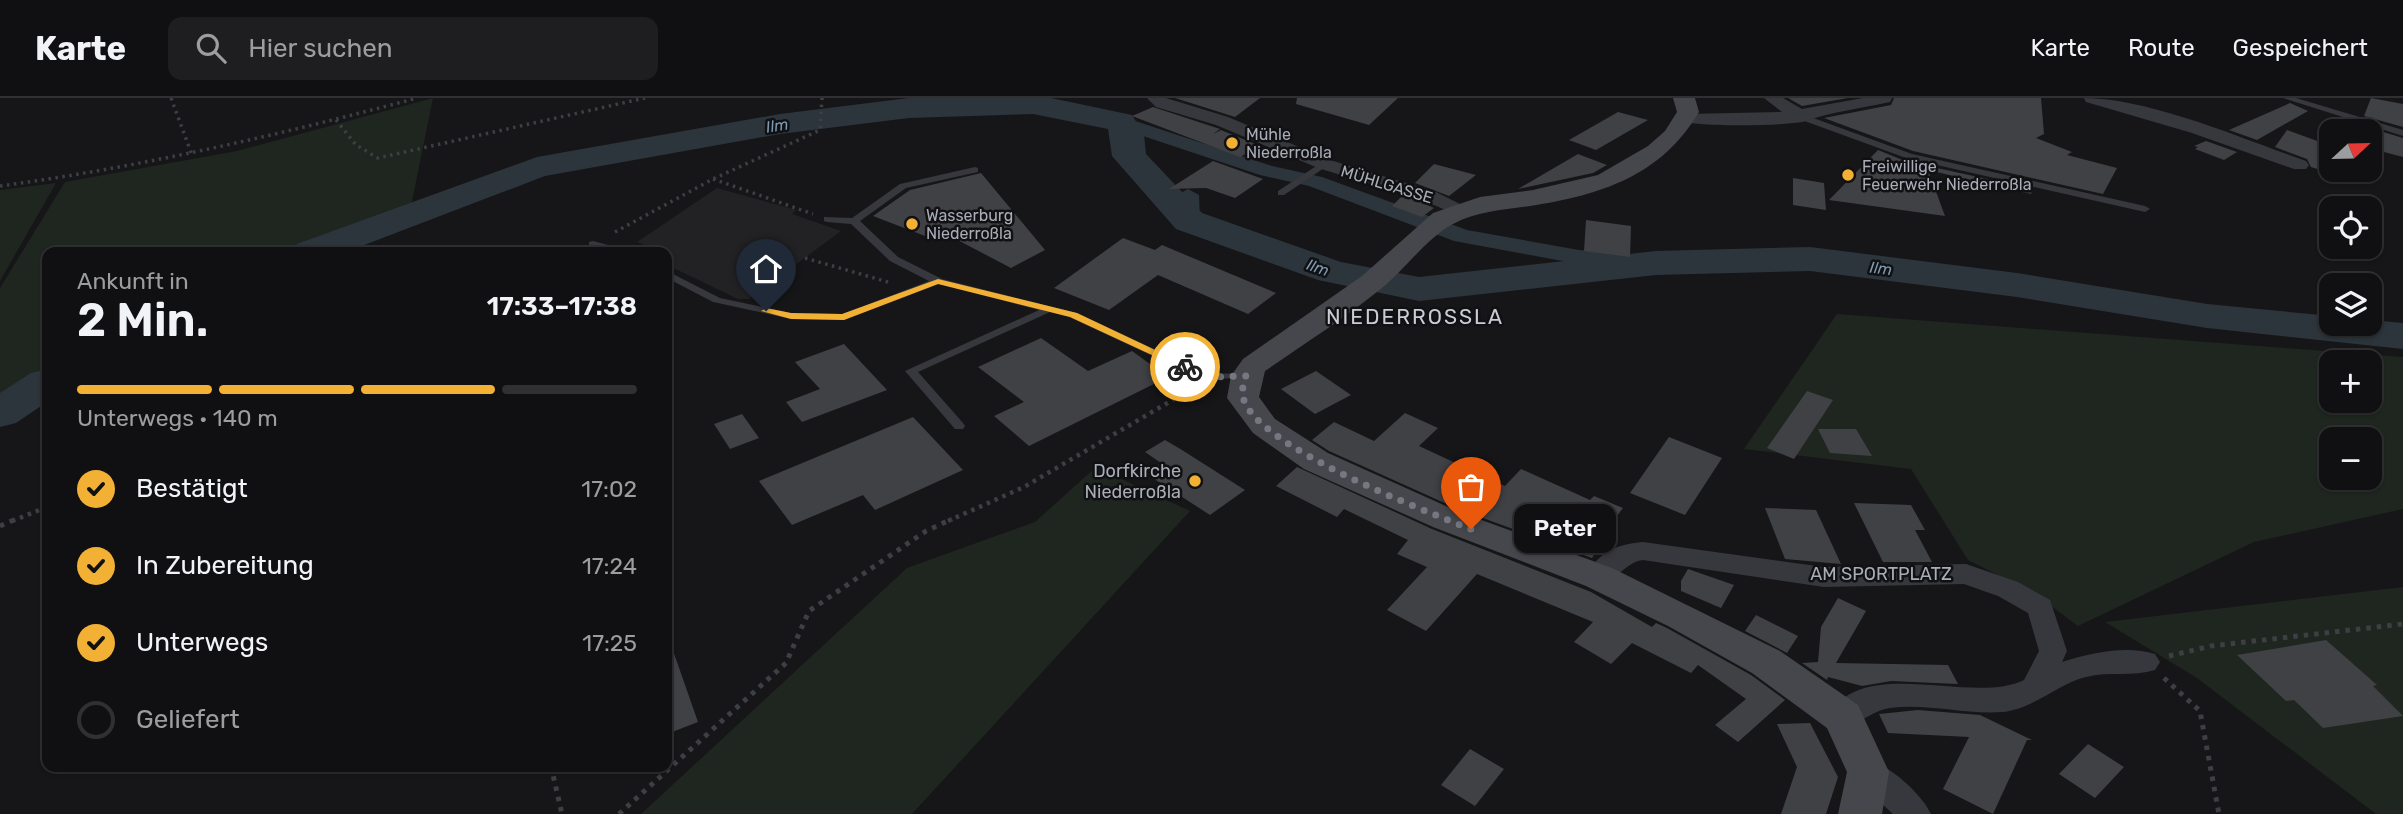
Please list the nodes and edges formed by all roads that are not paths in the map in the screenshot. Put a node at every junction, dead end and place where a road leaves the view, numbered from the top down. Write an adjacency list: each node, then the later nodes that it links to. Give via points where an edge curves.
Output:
1 (1155, 98): 10 (street, MÜHLGASSE, via 1222,121)
2 (1772, 98): 7 (street)
3 (1884, 98): 7 (street)
4 (2092, 98): 9 (street)
5 (2287, 98): 8 (lane)
6 (1685, 109): 7 (street, via 1726,121); 14 (main road, via 1657,151 1606,181)
7 (1802, 117): 13 (lane, via 1909,156)
8 (2403, 133)
9 (2300, 165)
10 (1317, 169): 12 (lane); 14 (street, MÜHLGASSE, via 1429,195)
11 (975, 170): 16 (lane, via 903,186)
12 (1281, 193)
13 (2146, 209)
14 (1462, 210): 22 (main road, via 1442,219 1341,305 1254,365)
15 (827, 219): 16 (lane)
16 (854, 222): 20 (lane, via 894,259)
17 (593, 244): 18 (lane)
18 (604, 247)
19 (672, 277): 20 (lane, via 717,300 791,316 844,317)
20 (938, 281): 21 (lane)
21 (1049, 309): 22 (lane, via 1073,315 1206,377); 23 (lane, via 911,372)
22 (1246, 376): 24 (main road, via 1243,398 1254,415 1316,461 1445,519)
23 (959, 426)
24 (1599, 578): 26 (street, AM SPORTPLATZ, via 1621,554 1643,551 1824,577 1966,574 2040,607 2053,651); 27 (main road, via 1766,662)
25 (2145, 662): 26 (street, via 2082,666)
26 (2036, 685): 27 (street, via 2006,701 1910,696 1866,699)
27 (1843, 718): 28 (main road)
28 (1868, 772): 29 (main road); 30 (street)
29 (1860, 814)
30 (1915, 814)

